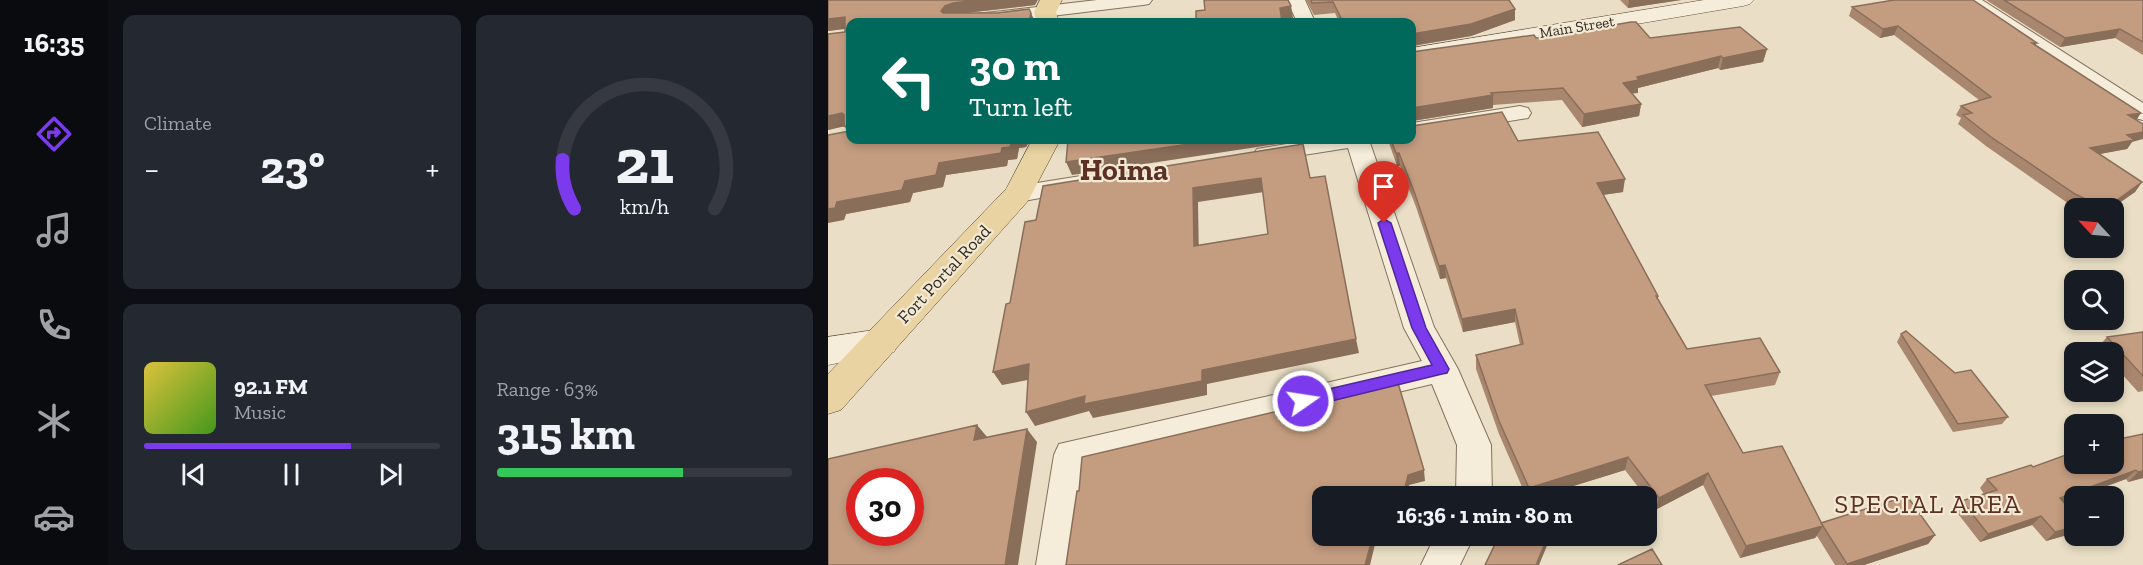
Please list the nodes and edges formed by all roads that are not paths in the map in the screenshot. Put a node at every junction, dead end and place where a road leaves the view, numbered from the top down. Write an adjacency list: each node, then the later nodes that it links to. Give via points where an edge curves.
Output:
1 (1143, 0): 5 (street)
2 (1296, 0): 7 (street)
3 (1743, 0): 8 (street, Main Street)
4 (1969, 0): 10 (street)
5 (1048, 11): 6 (street)
6 (991, 18)
7 (1304, 18)
8 (1416, 54)
9 (1520, 113): 11 (street)
10 (2143, 113)
11 (1416, 129)
12 (1044, 144): 17 (main road, Fort Portal Road)
13 (1326, 144): 15 (street)
14 (1358, 144): 20 (street, via 1419,328)
15 (1237, 158)
16 (1098, 181): 17 (street)
17 (1018, 194): 18 (main road, Fort Portal Road)
18 (881, 342): 19 (street); 21 (main road, Fort Portal Road)
19 (828, 351)
20 (1442, 369): 22 (street, via 1474,445); 24 (street, via 1071,456)
21 (828, 399)
22 (1474, 486)
23 (1450, 546): 25 (street)
24 (1055, 565)
25 (1440, 565)

